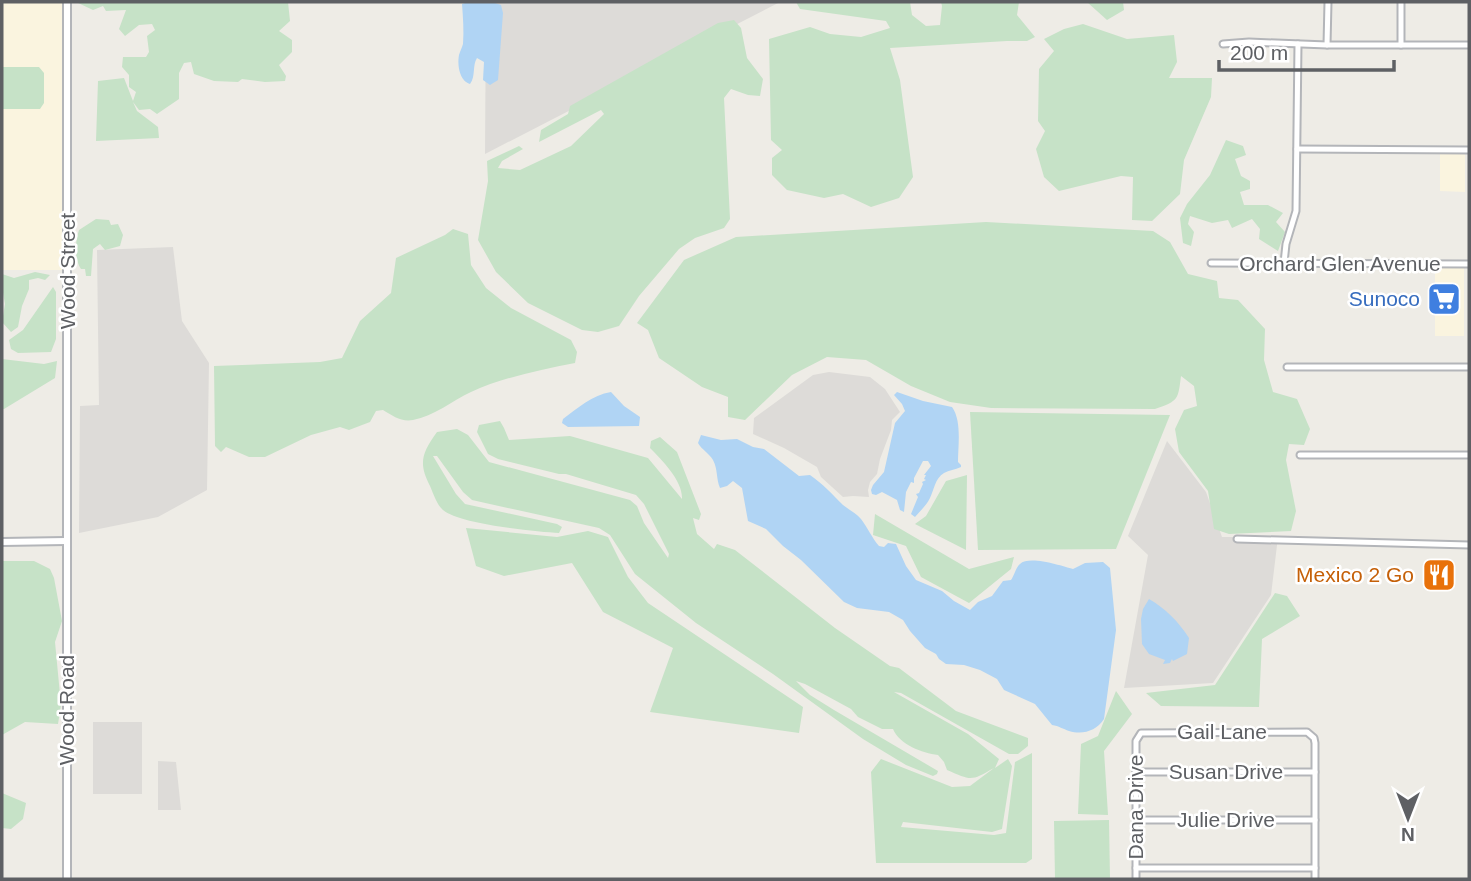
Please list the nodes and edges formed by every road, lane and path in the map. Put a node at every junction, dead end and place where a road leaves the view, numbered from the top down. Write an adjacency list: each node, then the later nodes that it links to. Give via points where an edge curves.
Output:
1 (68, 2): 19 (street, Wood Street)
2 (1328, 2): 6 (street)
3 (1401, 2): 7 (street)
4 (1223, 44): 5 (street)
5 (1298, 44): 6 (street); 9 (street)
6 (1327, 45): 7 (street)
7 (1401, 45): 8 (street)
8 (1469, 45)
9 (1297, 149): 10 (street); 12 (street, via 1296,211)
10 (1469, 150)
11 (1211, 263): 12 (street, Orchard Glen Avenue)
12 (1284, 263): 13 (street, Orchard Glen Avenue)
13 (1469, 264)
14 (1287, 367): 15 (street)
15 (1469, 367)
16 (1300, 455): 17 (street)
17 (1469, 455)
18 (1237, 539): 21 (street)
19 (66, 541): 20 (street); 29 (street, Wood Road)
20 (2, 542)
21 (1469, 545)
22 (1139, 735): 23 (street, Dana Drive); 24 (street, Gail Lane, via 1307,732 1314,738)
23 (1136, 772): 24 (street, Susan Drive); 25 (street, Dana Drive)
24 (1315, 772): 26 (street)
25 (1136, 820): 26 (street, Julie Drive); 27 (street, Dana Drive)
26 (1315, 820): 28 (street)
27 (1136, 868): 28 (street); 30 (street, Dana Drive)
28 (1315, 868): 31 (street)
29 (67, 879)
30 (1136, 879)
31 (1315, 879)

